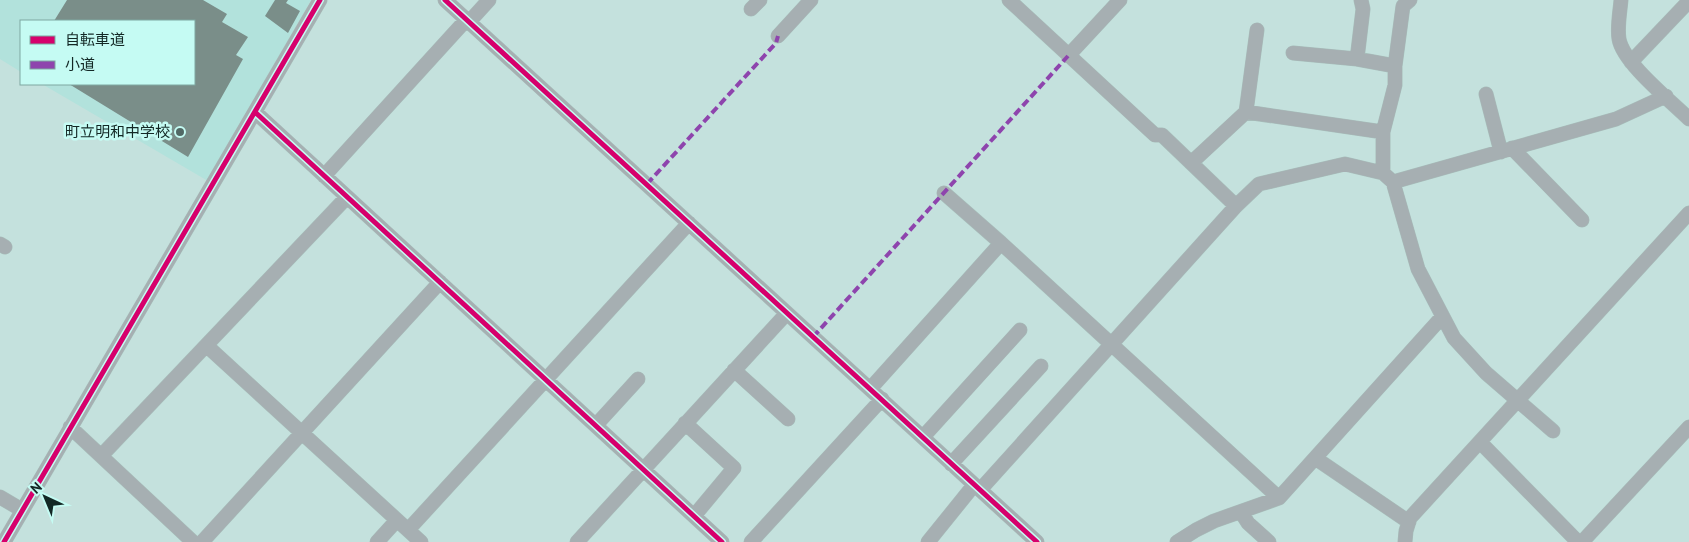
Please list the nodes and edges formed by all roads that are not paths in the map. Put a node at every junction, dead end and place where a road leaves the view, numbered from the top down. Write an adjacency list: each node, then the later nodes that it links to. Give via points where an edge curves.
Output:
1 (320, 0): 21 (street)
2 (446, 0): 11 (street)
3 (489, 0): 11 (street)
4 (811, 0): 13 (street)
5 (1009, 0): 15 (street)
6 (1361, 0): 16 (street, via 1363,9)
7 (1410, 0): 18 (street, via 1403,6)
8 (1621, 0): 17 (street, via 1618,38)
9 (1689, 1): 17 (street)
10 (1113, 2): 15 (street)
11 (467, 21): 27 (street); 34 (street)
12 (1257, 30): 22 (street)
13 (778, 36)
14 (1293, 53): 16 (street)
15 (1068, 56): 26 (street, via 1155,135 1162,136)
16 (1357, 59): 18 (street)
17 (1631, 62): 20 (street)
18 (1395, 66): 24 (street)
19 (1486, 94): 25 (street)
20 (1666, 96): 23 (street); 25 (street, via 1616,119)
21 (255, 112): 27 (street); 52 (street)
22 (1246, 112): 24 (street); 26 (street)
23 (1689, 119)
24 (1383, 132): 28 (street)
25 (1507, 150): 28 (street); 33 (street)
26 (1191, 163): 31 (street)
27 (324, 176): 30 (street)
28 (1388, 178): 31 (street, via 1345,164 1259,184); 38 (street, via 1418,269)
29 (944, 193): 35 (street)
30 (347, 197): 36 (street); 41 (street)
31 (1236, 206): 40 (street)
32 (1689, 213): 48 (street)
33 (1582, 220)
34 (689, 222): 37 (street); 45 (street)
35 (1001, 243): 40 (street); 46 (street)
36 (440, 282): 45 (street); 55 (street)
37 (787, 313): 43 (street); 46 (street)
38 (1442, 317): 48 (street, via 1472,359); 59 (street)
39 (1020, 330): 56 (street)
40 (1112, 345): 62 (street); 64 (street)
41 (207, 346): 55 (street); 58 (street)
42 (1041, 366): 60 (street)
43 (734, 370): 49 (street); 50 (street)
44 (638, 379): 51 (street)
45 (545, 380): 51 (street); 70 (street)
46 (870, 389): 47 (street)
47 (882, 399): 56 (street); 78 (street)
48 (1518, 400): 54 (street); 57 (street)
49 (788, 419)
50 (685, 423): 61 (street); 67 (street, via 734,468)
51 (596, 425): 61 (street)
52 (70, 427): 58 (street); 65 (street)
53 (1688, 429): 85 (street)
54 (1553, 431)
55 (302, 432): 68 (street); 73 (street)
56 (923, 437): 60 (street)
57 (1480, 442): 69 (street); 84 (street)
58 (101, 456): 72 (street)
59 (1315, 458): 64 (street); 69 (street)
60 (952, 464): 62 (street)
61 (643, 469): 67 (street); 76 (street)
62 (977, 487): 79 (street); 80 (street)
63 (0, 497): 65 (street)
64 (1278, 498): 66 (street)
65 (22, 510): 71 (street)
66 (1241, 512): 81 (street, via 1196,530); 82 (street)
67 (694, 516): 77 (street)
68 (397, 520): 70 (street); 74 (street)
69 (1409, 522): 83 (street)
70 (408, 530): 75 (street)
71 (4, 542)
72 (194, 542)
73 (202, 542)
74 (377, 542)
75 (421, 542)
76 (577, 542)
77 (722, 542)
78 (751, 542)
79 (928, 542)
80 (1037, 542)
81 (1177, 542)
82 (1269, 542)
83 (1405, 542)
84 (1578, 542)
85 (1582, 542)

